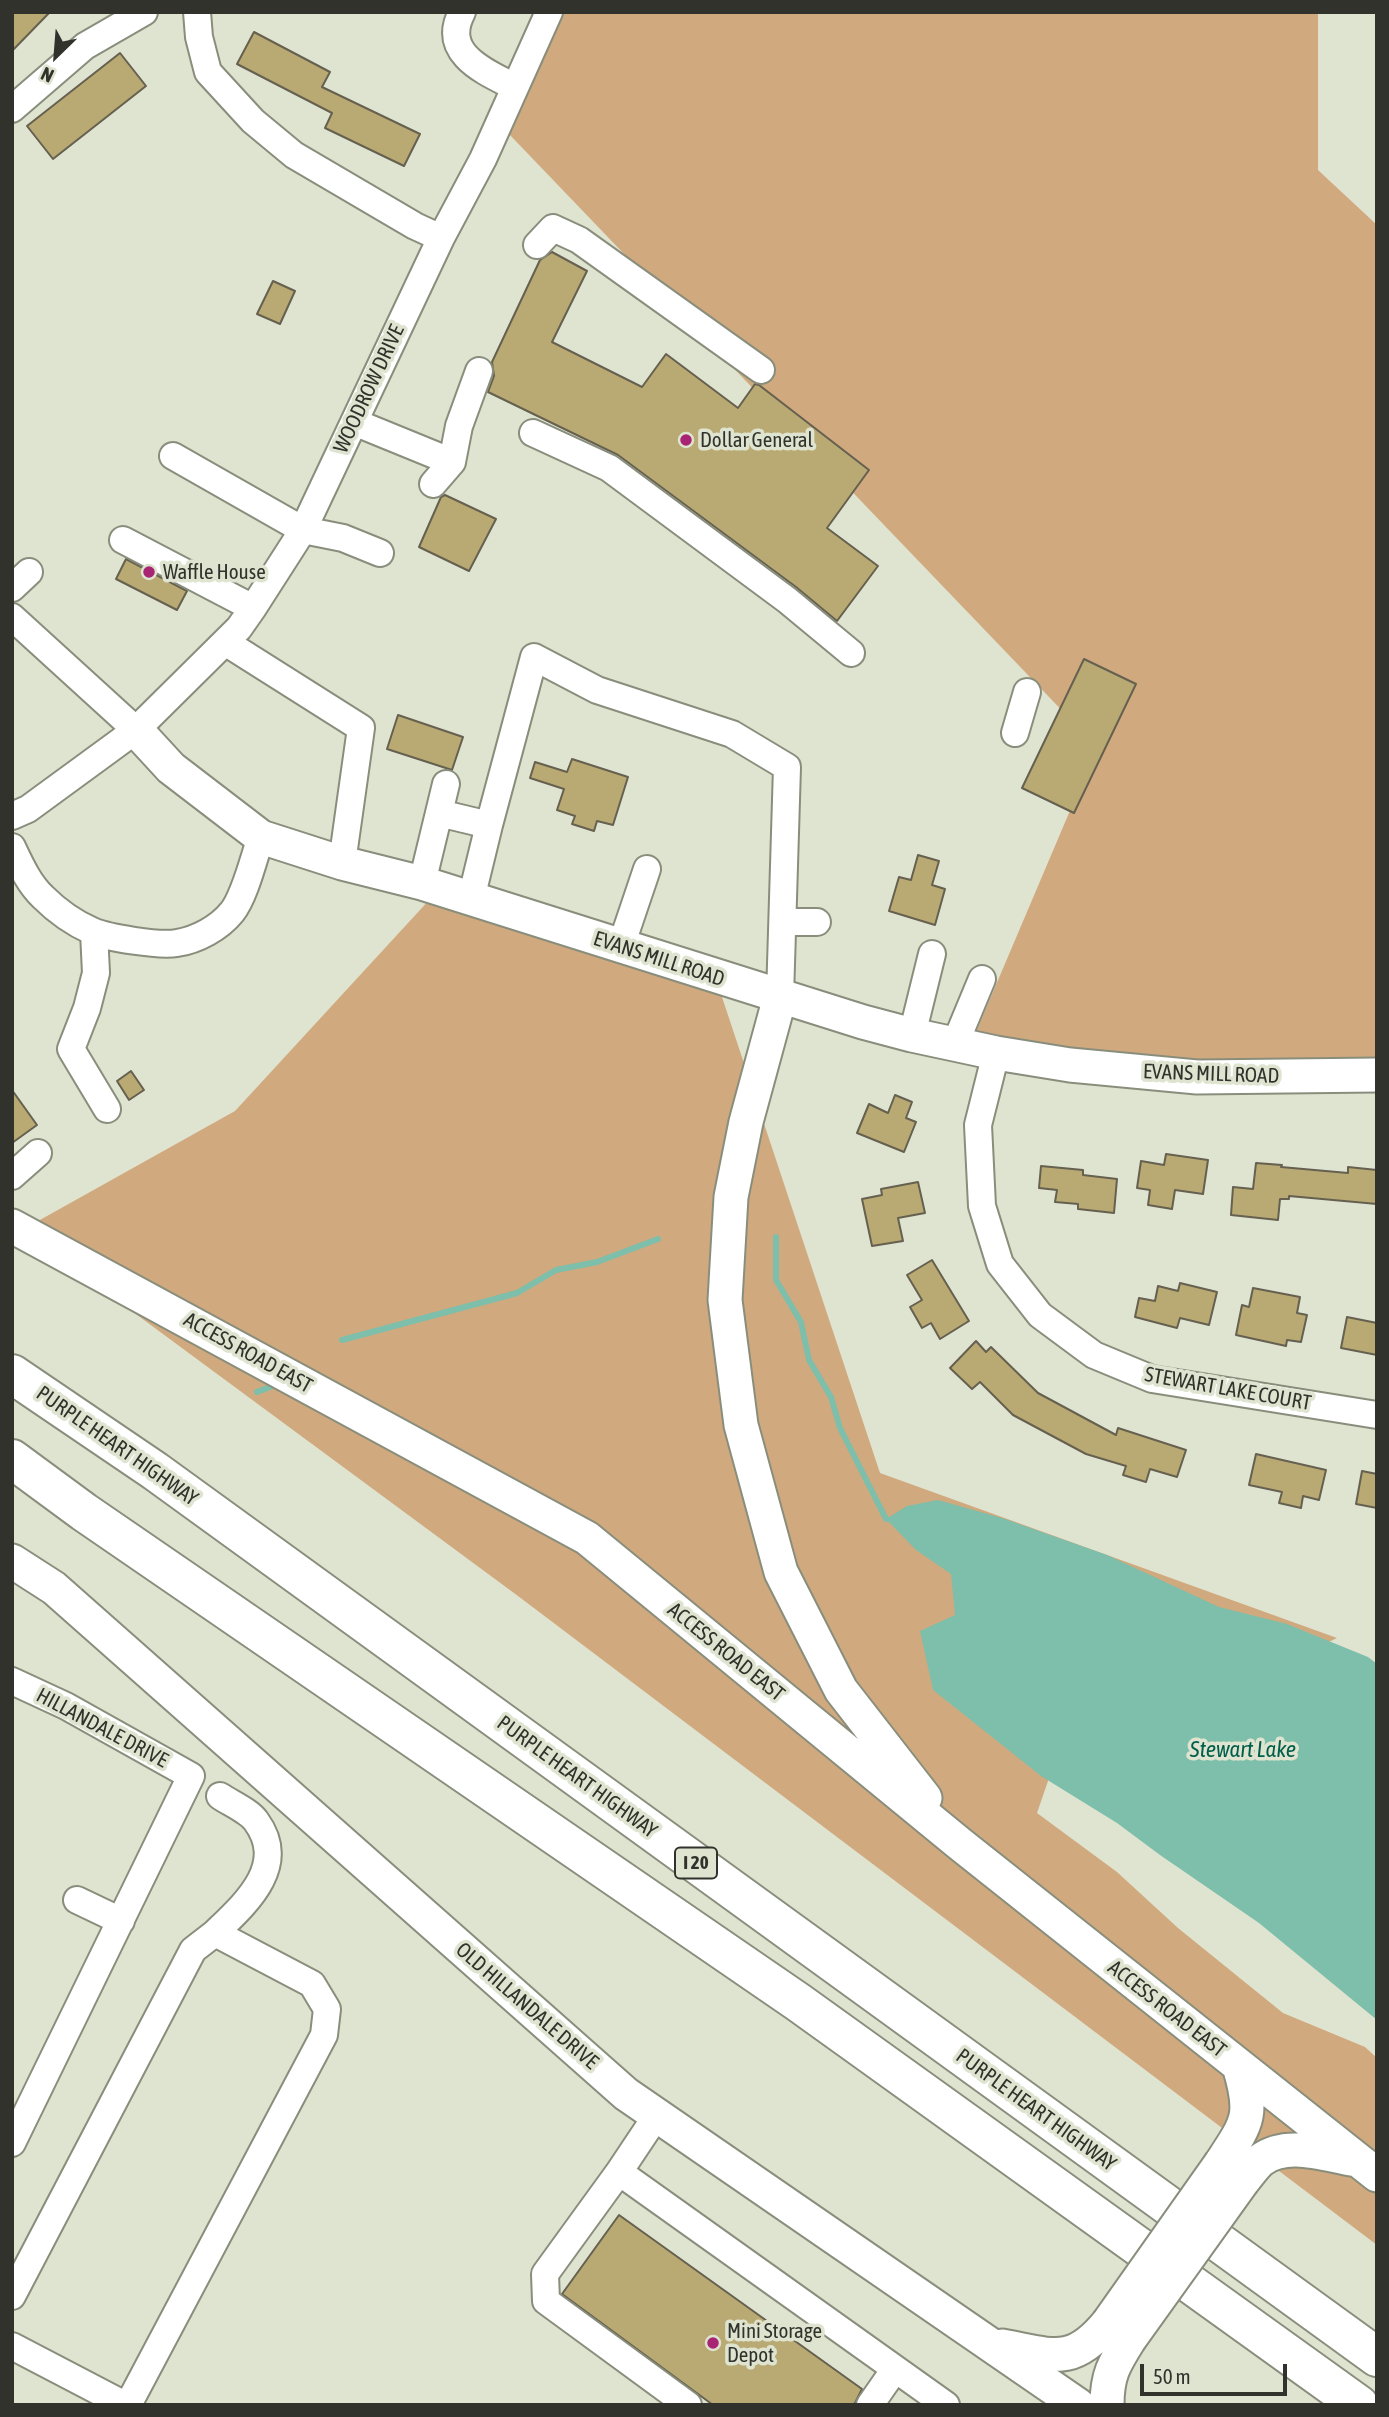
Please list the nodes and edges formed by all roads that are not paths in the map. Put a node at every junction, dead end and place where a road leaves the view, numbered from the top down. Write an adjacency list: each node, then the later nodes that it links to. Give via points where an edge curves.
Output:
1 (144, 12): 6 (street, via 85,46)
2 (197, 12): 7 (street, via 208,72 253,121 294,155)
3 (461, 12): 5 (street, via 456,22 457,42 468,60)
4 (549, 12): 5 (street, WOODROW DRIVE)
5 (515, 87): 7 (street, WOODROW DRIVE)
6 (12, 109)
7 (441, 238): 11 (street, WOODROW DRIVE)
8 (537, 245): 9 (street, via 553,228 579,240)
9 (761, 370)
10 (479, 371): 14 (street, via 459,426)
11 (354, 422): 14 (street); 16 (street, WOODROW DRIVE)
12 (533, 433): 22 (street, via 609,468)
13 (173, 456): 16 (street)
14 (452, 463): 15 (street)
15 (433, 484)
16 (303, 530): 18 (street, via 343,538); 19 (street, WOODROW DRIVE)
17 (123, 540): 19 (street)
18 (380, 553)
19 (253, 608): 21 (street, WOODROW DRIVE)
20 (12, 617): 24 (street)
21 (225, 642): 24 (street, WOODROW DRIVE); 32 (street, via 361,728)
22 (852, 653)
23 (1027, 692): 25 (street)
24 (136, 730): 28 (street); 30 (main road, EVANS MILL ROAD, via 171,768)
25 (1015, 733)
26 (446, 784): 27 (street)
27 (439, 813): 29 (street); 34 (street)
28 (12, 816)
29 (489, 825): 35 (street); 36 (street, via 534,657 682,726 732,734 787,766)
30 (261, 837): 32 (main road, EVANS MILL ROAD); 38 (street, via 233,911 211,931 176,944)
31 (12, 847): 38 (street, via 41,896)
32 (342, 863): 34 (main road, EVANS MILL ROAD)
33 (647, 869): 39 (street)
34 (422, 883): 35 (main road, EVANS MILL ROAD)
35 (471, 899): 39 (main road, EVANS MILL ROAD)
36 (783, 922): 37 (street); 42 (street)
37 (817, 922)
38 (94, 932): 47 (street, via 96,973 71,1049)
39 (621, 946): 42 (main road, EVANS MILL ROAD)
40 (932, 954): 43 (street)
41 (982, 979): 44 (street)
42 (780, 998): 43 (main road, EVANS MILL ROAD); 57 (main road, via 731,1197 725,1300 741,1425 781,1572 841,1690)
43 (912, 1035): 44 (main road, EVANS MILL ROAD)
44 (954, 1044): 45 (main road, EVANS MILL ROAD)
45 (996, 1053): 46 (main road, EVANS MILL ROAD, via 1197,1077); 52 (street, STEWART LAKE COURT, via 978,1125 982,1206 1000,1264 1040,1315 1094,1354 1152,1379)
46 (1377, 1075)
47 (107, 1109)
48 (38, 1153): 49 (street)
49 (12, 1176)
50 (14, 1228): 57 (main road, ACCESS ROAD EAST, via 587,1538)
51 (12, 1374): 71 (highway, PURPLE HEART HIGHWAY / I 20, via 167,1479)
52 (1377, 1415)
53 (12, 1459): 79 (highway, via 799,2002)
54 (12, 1561): 62 (main road, OLD HILLANDALE DRIVE, via 54,1588 616,2085)
55 (12, 1681): 59 (street, HILLANDALE DRIVE, via 191,1776)
56 (220, 1796): 60 (street, via 255,1820 267,1846 265,1872 251,1897)
57 (960, 1844): 61 (main road, ACCESS ROAD EAST)
58 (77, 1900): 59 (street)
59 (121, 1921): 63 (street, via 68,2005)
60 (215, 1933): 67 (street, via 193,1950); 73 (street, via 312,1984 327,2009 324,2035)
61 (1239, 2066): 64 (main road, ACCESS ROAD EAST); 66 (main road, via 1248,2096 1247,2116)
62 (657, 2115): 65 (street); 69 (main road, OLD HILLANDALE DRIVE)
63 (12, 2143)
64 (1367, 2168): 66 (main road, via 1303,2150 1274,2152)
65 (619, 2172): 72 (street); 74 (street, via 545,2274 546,2301)
66 (1232, 2172): 68 (main road, bridge)
67 (12, 2296)
68 (1119, 2332): 69 (main road, via 1079,2351 1055,2356); 78 (main road)
69 (989, 2344): 77 (main road, OLD HILLANDALE DRIVE)
70 (12, 2346): 73 (street)
71 (1377, 2357)
72 (895, 2369): 75 (street); 76 (street)
73 (127, 2405)
74 (688, 2405)
75 (870, 2405)
76 (946, 2405)
77 (1078, 2405)
78 (1107, 2405)
79 (1359, 2405)

